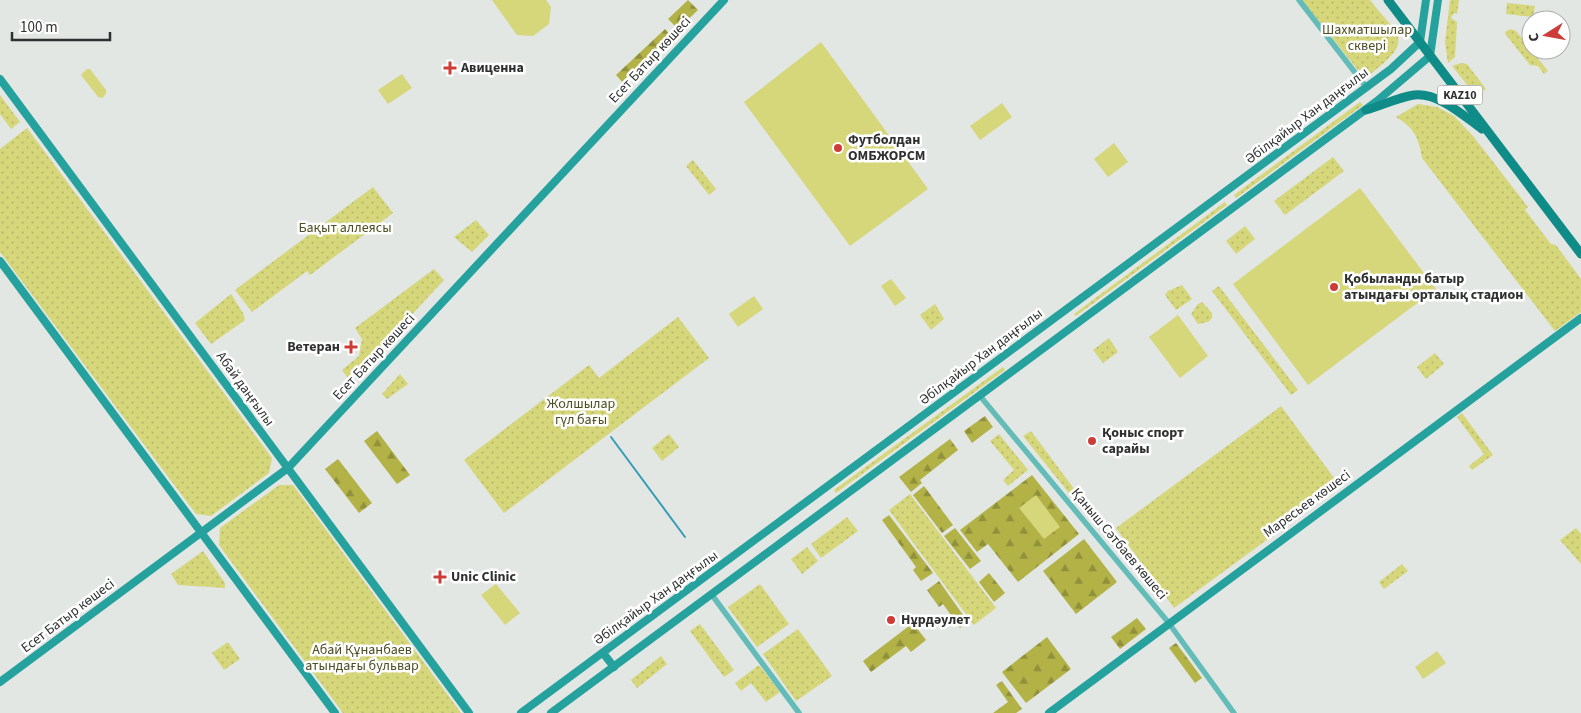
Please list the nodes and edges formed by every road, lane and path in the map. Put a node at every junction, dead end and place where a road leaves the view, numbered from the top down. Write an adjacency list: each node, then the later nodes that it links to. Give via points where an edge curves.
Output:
1 (724, 0): 19 (main road, Есет Батыр көшесі)
2 (1299, 0): 9 (street)
3 (1388, 0): 6 (main road, KAZ10)
4 (1426, 0): 6 (main road)
5 (1438, 0): 7 (main road)
6 (1420, 42): 7 (main road, KAZ10); 9 (main road, Әбілқайыр Хан даңғылы)
7 (1430, 56): 10 (main road, Әбілқайыр Хан даңғылы); 12 (main road, KAZ10)
8 (0, 79): 19 (main road, Абай даңғылы)
9 (1367, 88): 10 (main road); 15 (main road, Әбілқайыр Хан даңғылы)
10 (1378, 101): 11 (main road, Әбілқайыр Хан даңғылы)
11 (1366, 110): 12 (main road, via 1424,95); 17 (main road, Әбілқайыр Хан даңғылы)
12 (1490, 134): 13 (main road, KAZ10)
13 (1581, 254)
14 (0, 261): 22 (main road)
15 (1060, 314): 17 (main road); 20 (main road, Әбілқайыр Хан даңғылы)
16 (1581, 318): 24 (main road, Маресьев көшесі)
17 (1070, 328): 18 (main road, Әбілқайыр Хан даңғылы)
18 (980, 396): 21 (main road, Әбілқайыр Хан даңғылы); 24 (street, Қаныш Сәтбаев көшесі)
19 (288, 468): 22 (main road, Есет Батыр көшесі); 30 (main road, Абай даңғылы)
20 (821, 492): 21 (main road); 25 (main road, Әбілқайыр Хан даңғылы)
21 (832, 506): 23 (main road, Әбілқайыр Хан даңғылы)
22 (201, 532): 27 (main road, Есет Батыр көшесі); 29 (main road)
23 (712, 595): 26 (main road, Әбілқайыр Хан даңғылы); 32 (street)
24 (1168, 622): 33 (main road, Маресьев көшесі); 34 (street, Қаныш Сәтбаев көшесі)
25 (603, 652): 26 (main road); 28 (main road, Әбілқайыр Хан даңғылы)
26 (614, 667): 31 (main road, Әбілқайыр Хан даңғылы)
27 (0, 682)
28 (526, 712)
29 (336, 713)
30 (469, 713)
31 (551, 713)
32 (799, 713)
33 (1049, 713)
34 (1234, 713)

